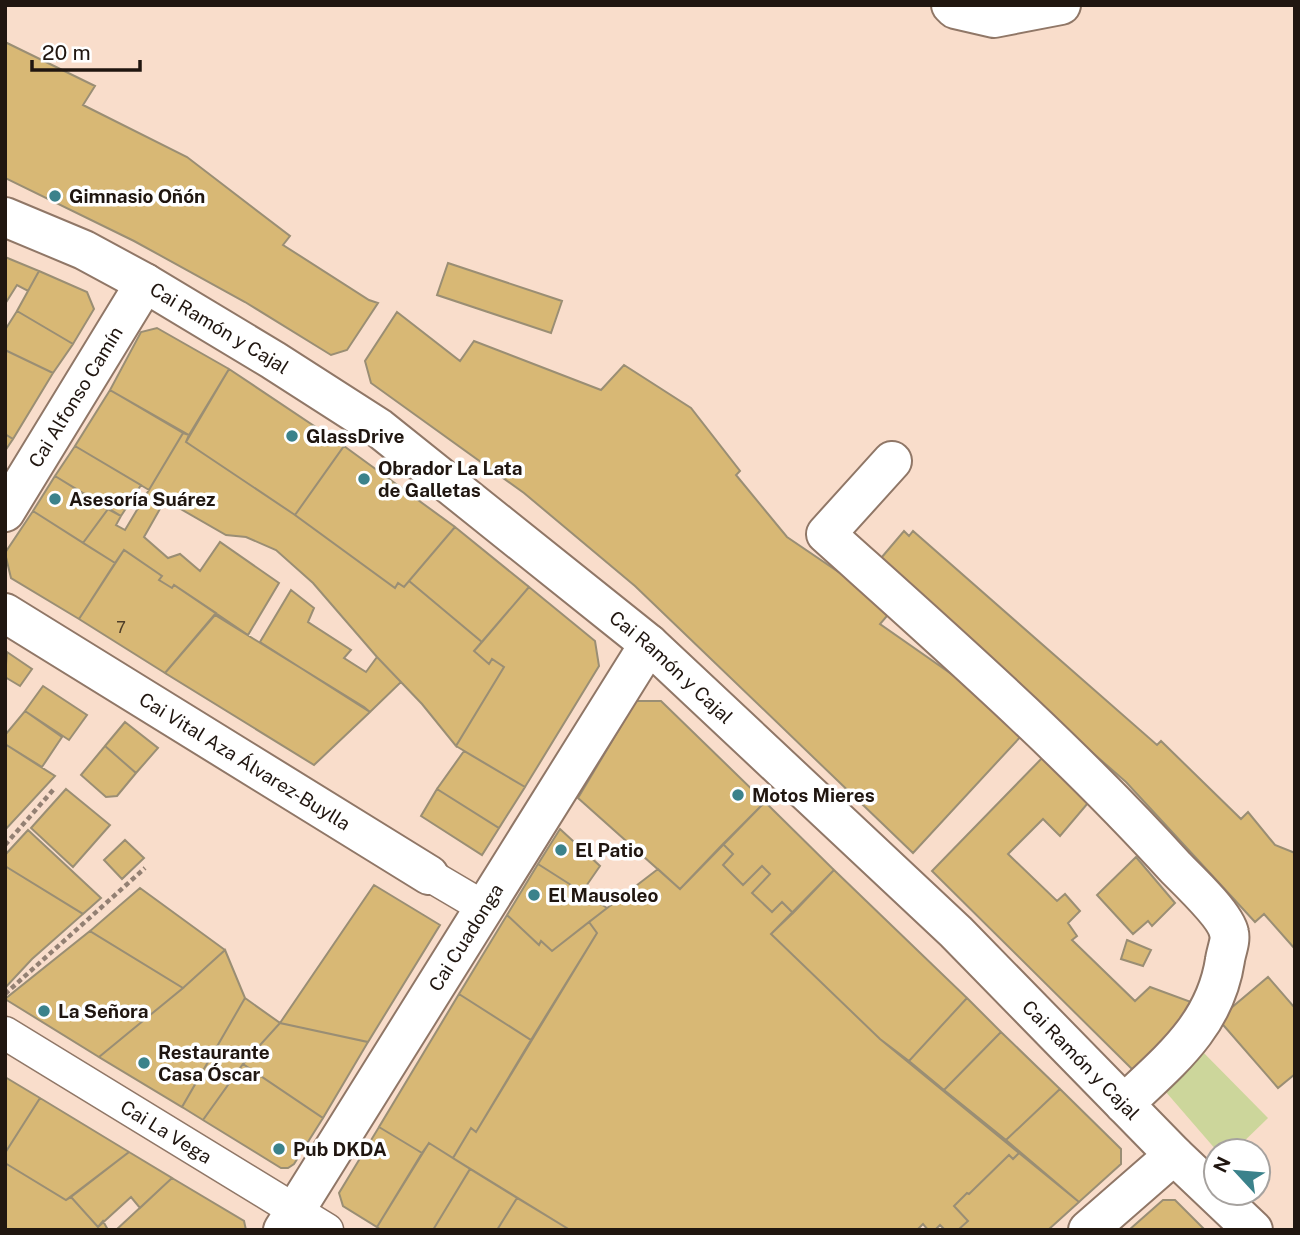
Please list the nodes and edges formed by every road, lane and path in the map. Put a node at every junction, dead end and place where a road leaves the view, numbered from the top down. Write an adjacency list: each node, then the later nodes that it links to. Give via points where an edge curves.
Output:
1 (951, 5): 2 (street, via 994,18)
2 (1061, 5)
3 (5, 217): 4 (street, Cai Ramón y Cajal, via 84,250)
4 (145, 283): 6 (street, Cai Alfonso Camín); 8 (street, Cai Ramón y Cajal, via 379,428)
5 (892, 461): 16 (street, via 826,534 1010,699 1114,800 1216,910 1229,933 1224,970 1210,1009 1191,1040)
6 (5, 512)
7 (5, 613): 12 (street, Cai Vital Aza Álvarez-Buylla)
8 (649, 644): 13 (street, Cai Cuadonga); 16 (street, Cai Ramón y Cajal, via 956,932)
9 (54, 789): 10 (path)
10 (5, 845)
11 (145, 868): 14 (path)
12 (429, 875): 13 (street, Cai Vital Aza Álvarez-Buylla)
13 (485, 908): 18 (street, Cai Cuadonga)
14 (5, 994)
15 (5, 1033): 18 (street, Cai La Vega)
16 (1124, 1104): 17 (street, Cai Ramón y Cajal)
17 (1174, 1154): 20 (street); 21 (street, Cai Ramón y Cajal)
18 (289, 1220): 19 (street, Cai La Vega)
19 (327, 1230)
20 (1088, 1230)
21 (1252, 1230)

